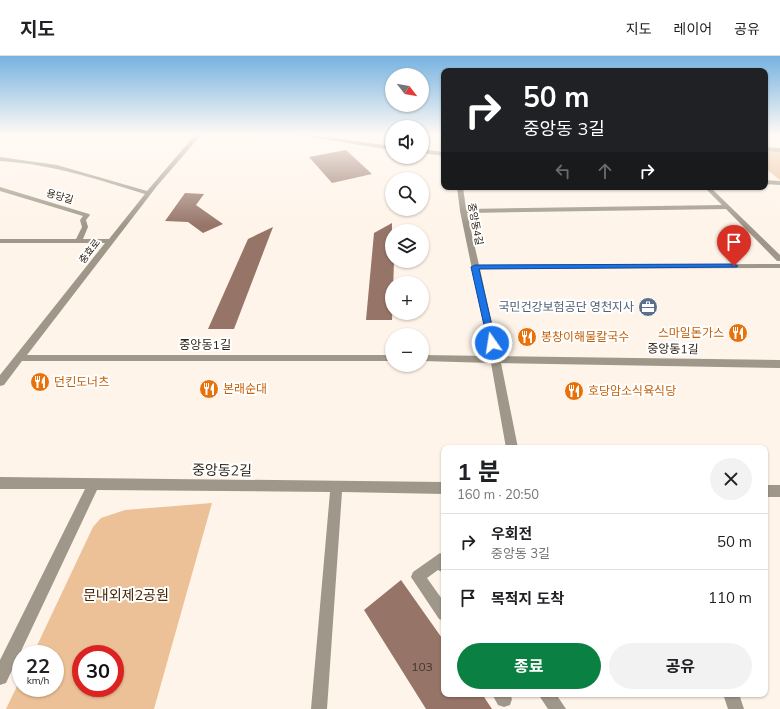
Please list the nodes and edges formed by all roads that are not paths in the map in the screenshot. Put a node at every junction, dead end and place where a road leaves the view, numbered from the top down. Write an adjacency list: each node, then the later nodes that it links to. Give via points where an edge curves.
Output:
1 (50, 165): 8 (street)
2 (172, 165): 8 (street, 충효로)
3 (768, 182): 4 (street)
4 (780, 183)
5 (0, 189): 12 (street, 용당길, via 87,215 83,220 85,227)
6 (460, 190): 10 (street, 중앙동4길)
7 (710, 190): 9 (street)
8 (149, 193): 13 (street, 충효로)
9 (727, 207): 10 (street); 14 (street)
10 (463, 211): 16 (street, 중앙동4길)
11 (0, 241): 12 (street)
12 (78, 241): 13 (street)
13 (111, 241): 17 (street, 충효로)
14 (780, 260)
15 (780, 266): 16 (street)
16 (475, 267): 20 (street, 중앙동4길)
17 (19, 358): 18 (street, 중앙동1길); 22 (street, 충효로)
18 (385, 358)
19 (429, 358): 20 (street, 중앙동1길)
20 (495, 358): 21 (street, 중앙동1길); 23 (street, 중앙동4길)
21 (780, 364)
22 (0, 382)
23 (511, 445)
24 (0, 483): 25 (street, 중앙동2길)
25 (94, 484): 26 (street, 중앙동2길); 32 (street)
26 (336, 486): 27 (street, 중앙동2길); 35 (street)
27 (441, 488)
28 (768, 491): 29 (street)
29 (780, 491)
30 (441, 562): 31 (street, via 418,577)
31 (441, 610)
32 (0, 677)
33 (548, 697): 36 (street)
34 (732, 697): 37 (street)
35 (319, 709)
36 (558, 709)
37 (736, 709)

